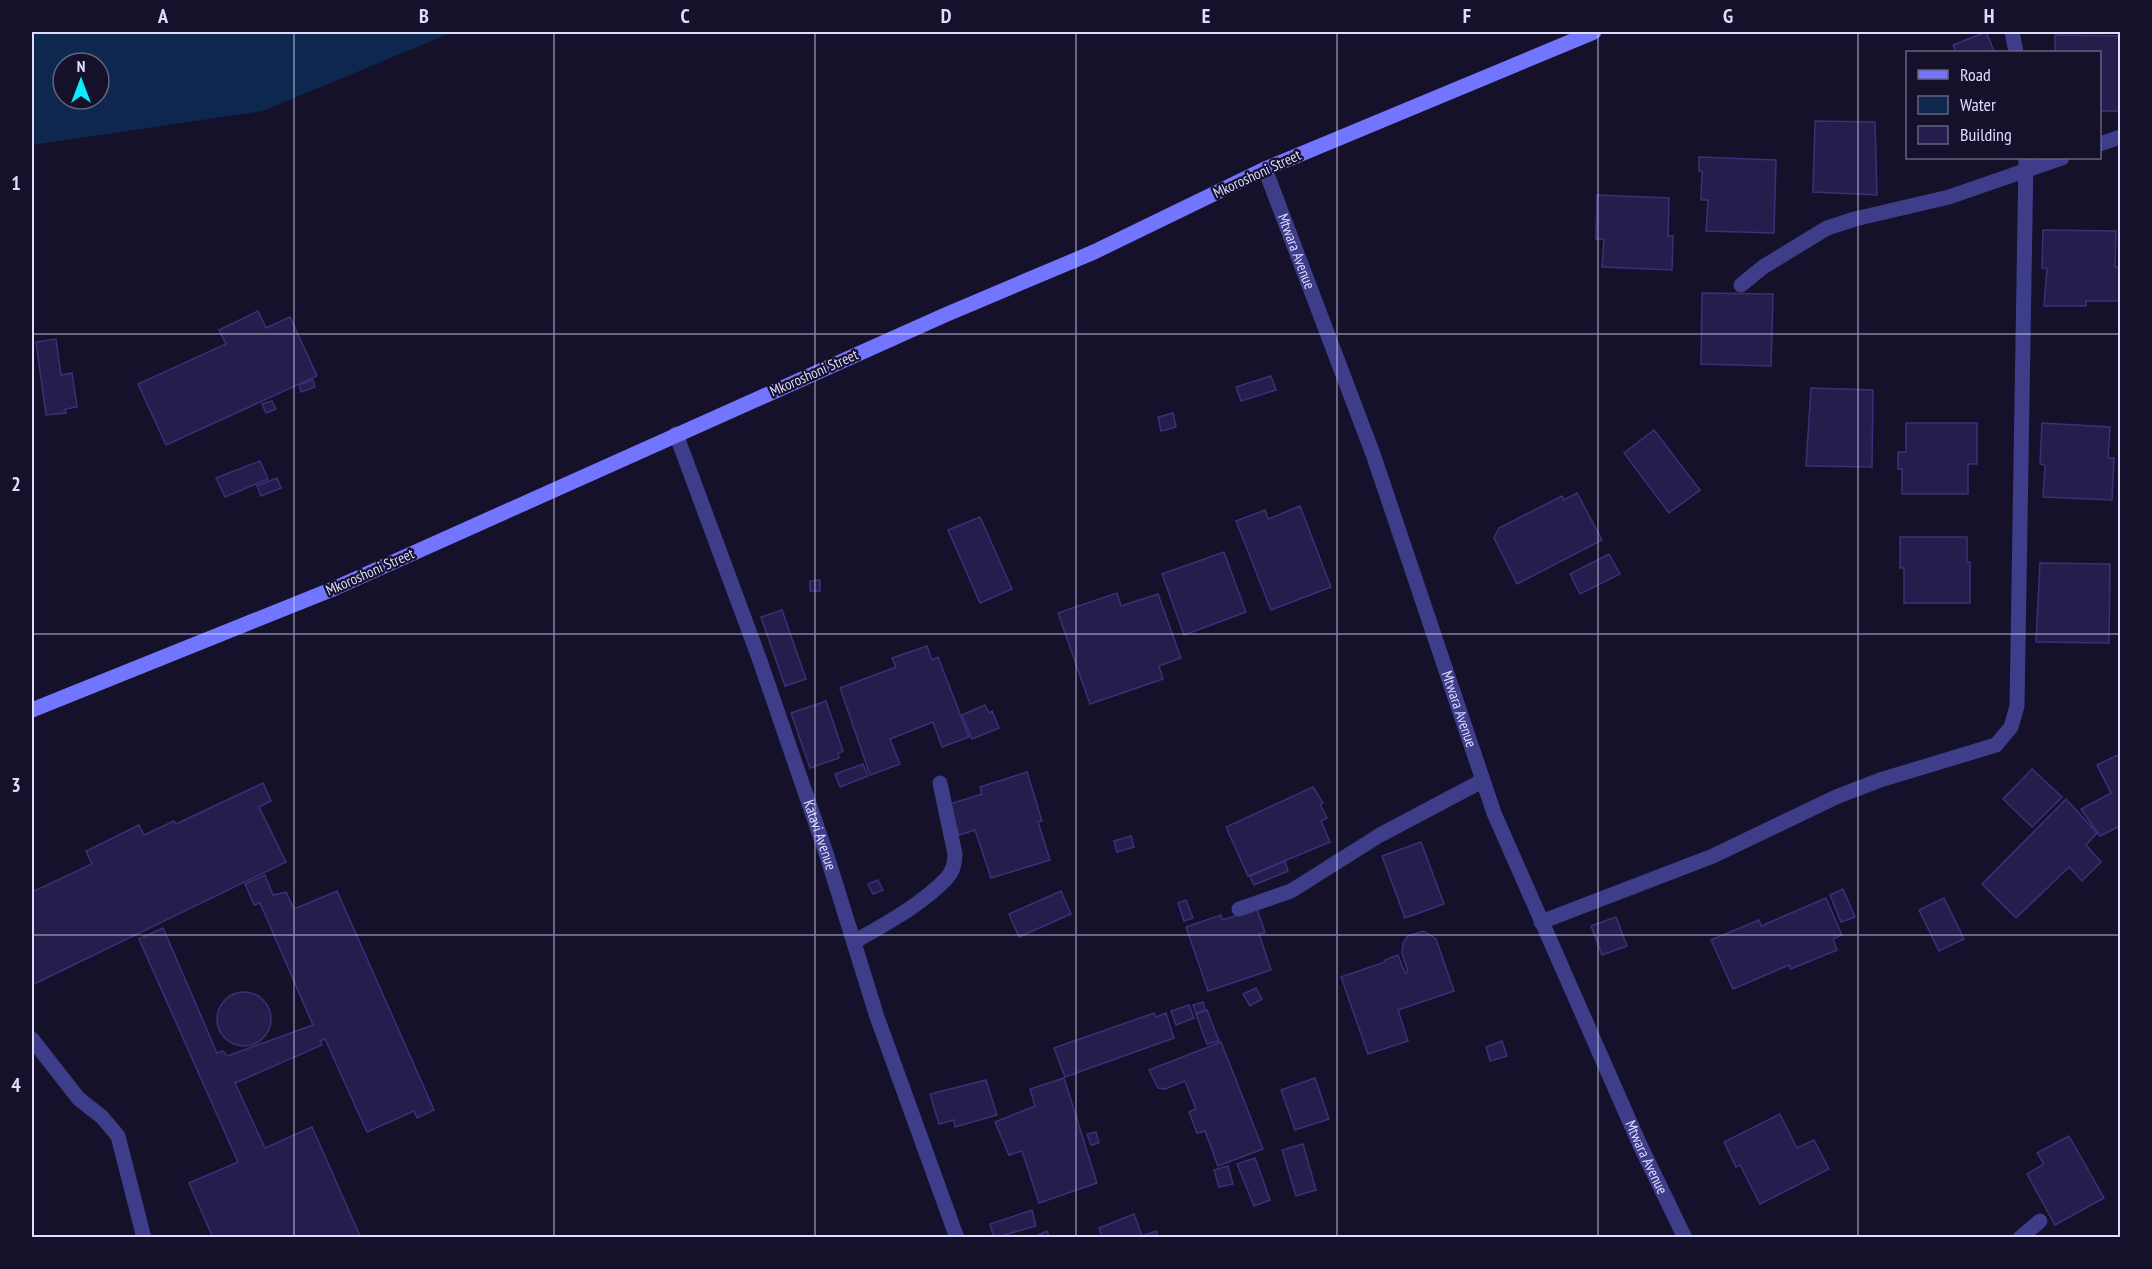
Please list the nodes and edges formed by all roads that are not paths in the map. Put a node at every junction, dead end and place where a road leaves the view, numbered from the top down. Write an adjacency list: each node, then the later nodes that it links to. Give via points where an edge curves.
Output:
1 (1594, 32): 8 (street, Mkoroshoni Street)
2 (2012, 32): 3 (street)
3 (2016, 51)
4 (2121, 137): 5 (street)
5 (2101, 144)
6 (2056, 159): 7 (street)
7 (2026, 164): 9 (street, via 1949,197 1827,228); 15 (street, via 2017,706 2005,737 1996,745 1836,797 1713,856)
8 (1265, 169): 10 (street, Mkoroshoni Street, via 1094,252); 12 (street, Mtwara Avenue, via 1373,454)
9 (1741, 285)
10 (676, 434): 11 (street, Mkoroshoni Street, via 333,589); 16 (street, Katavi Avenue, via 763,669)
11 (32, 710)
12 (1482, 782): 14 (street, via 1380,835 1292,891); 15 (street, Mtwara Avenue)
13 (940, 783): 16 (street, via 955,864 947,878)
14 (1239, 909)
15 (1541, 922): 21 (street, Mtwara Avenue)
16 (854, 942): 20 (street, Katavi Avenue)
17 (32, 1039): 19 (street, via 79,1099 102,1117 117,1136)
18 (2040, 1221): 22 (street)
19 (144, 1238)
20 (957, 1238)
21 (1685, 1238)
22 (2020, 1238)

